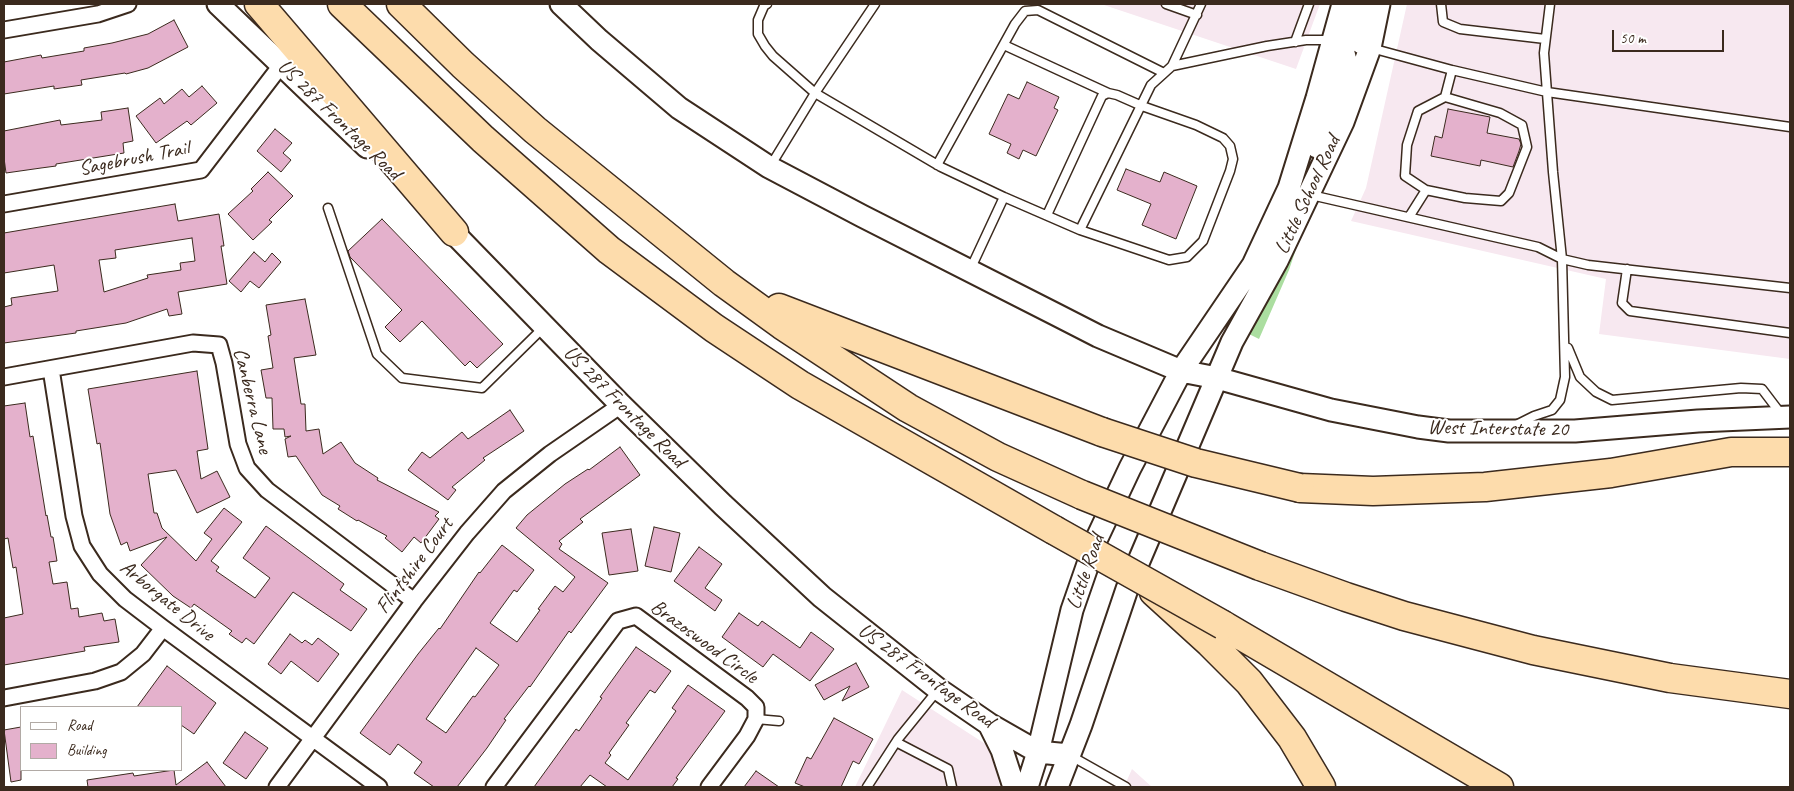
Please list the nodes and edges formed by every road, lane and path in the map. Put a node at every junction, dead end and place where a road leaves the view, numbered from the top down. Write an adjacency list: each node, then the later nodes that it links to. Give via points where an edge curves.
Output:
1 (128, 4): 18 (street, via 98,14)
2 (218, 4): 24 (main road, US 287 Frontage Road)
3 (258, 4): 44 (highway)
4 (342, 4): 63 (highway, bridge, via 483,138 609,250 699,317 800,385 1135,575)
5 (401, 4): 48 (highway, via 534,130)
6 (561, 4): 35 (main road, via 679,108)
7 (767, 4): 30 (lane, via 758,20 758,34 773,56)
8 (875, 4): 30 (lane)
9 (1166, 4): 17 (lane)
10 (1202, 4): 17 (lane)
11 (1309, 4): 21 (lane)
12 (1343, 4): 20 (main road, Little School Road)
13 (1360, 4): 23 (main road, via 1354,33 1357,40)
14 (1379, 4): 23 (main road, Little School Road)
15 (1441, 4): 19 (lane, via 1443,22 1460,29)
16 (1550, 4): 19 (lane)
17 (1197, 15): 25 (lane)
18 (4, 30)
19 (1545, 39): 28 (lane)
20 (1333, 40): 21 (lane); 37 (main road, via 1344,53 1346,61 1319,134); 54 (main road, Little School Road, via 1289,188 1253,265)
21 (1294, 42): 25 (lane)
22 (1004, 46): 27 (lane, via 1025,11 1038,10); 29 (lane); 34 (lane)
23 (1370, 48): 26 (lane); 37 (main road, Little School Road, via 1343,122)
24 (282, 64): 39 (street, Sagebrush Trail, via 201,170); 44 (main road, US 287 Frontage Road)
25 (1172, 66): 27 (lane)
26 (1452, 70): 28 (lane); 31 (lane)
27 (1164, 73): 32 (lane, via 1151,86)
28 (1547, 92): 33 (lane); 45 (lane)
29 (1108, 93): 32 (lane); 41 (lane, via 1102,96)
30 (815, 94): 34 (lane); 35 (lane)
31 (1445, 97): 36 (lane, via 1418,110 1407,145 1405,176); 36 (lane, via 1500,113 1522,125 1527,147 1508,193 1501,201)
32 (1142, 106): 43 (lane); 43 (lane, via 1196,125 1223,138 1230,146 1233,159 1230,171 1202,241 1187,257 1170,260)
33 (1790, 127)
34 (937, 165): 38 (lane)
35 (770, 167): 47 (main road)
36 (1426, 190): 42 (lane)
37 (1309, 194): 42 (lane); 56 (main road, Little School Road, via 1277,261 1232,342)
38 (1004, 197): 41 (lane); 47 (lane)
39 (4, 204)
40 (328, 208): 50 (lane, via 377,354 402,378 482,388)
41 (1047, 215): 43 (lane)
42 (1409, 217): 45 (lane, via 1538,247)
43 (1080, 230)
44 (454, 232): 50 (main road, US 287 Frontage Road)
45 (1562, 259): 46 (lane); 52 (lane)
46 (1627, 269): 49 (lane); 51 (lane, via 1622,303 1630,311)
47 (969, 271): 54 (main road, via 1098,336)
48 (724, 283): 60 (highway, bridge, via 795,315 1102,432 1196,463 1300,488 1373,491 1485,487 1611,473 1731,452); 65 (highway, bridge, via 908,408 998,456 1082,495 1260,566 1404,616 1533,650 1670,678)
49 (1790, 288)
50 (544, 326): 57 (main road, US 287 Frontage Road)
51 (1790, 333)
52 (1565, 342): 58 (lane, via 1580,377 1596,392 1612,400 1762,389); 59 (lane, via 1565,377 1560,400 1552,410)
53 (51, 369): 55 (street, Canberra Lane); 61 (street, Canberra Lane, via 193,343 219,345 238,444 247,468 267,490); 62 (street, Arborgate Drive, via 74,516 82,546 100,574 125,599)
54 (1181, 371): 56 (main road, West Interstate 20); 72 (main road, Little Road, via 1097,538 1072,610)
55 (4, 377)
56 (1217, 378): 59 (main road, West Interstate 20, via 1331,410 1418,427); 73 (main road, Little Road, via 1127,589)
57 (621, 405): 61 (street, Flintshire Court, via 550,454 504,491); 64 (main road, US 287 Frontage Road, via 723,506 822,597)
58 (1786, 416): 59 (main road, West Interstate 20, via 1575,431)
59 (1501, 432)
60 (1790, 452)
61 (414, 601): 70 (street, Flintshire Court)
62 (163, 628): 66 (street, via 143,654 121,672 95,681); 70 (street, Arborgate Drive)
63 (1217, 634): 84 (highway, via 1292,738); 85 (highway)
64 (938, 689): 69 (main road, US 287 Frontage Road); 71 (lane)
65 (1790, 694)
66 (4, 698)
67 (756, 719): 68 (lane); 76 (street, Brazoswood Circle, via 756,707 747,698 636,616 618,622); 77 (street, Brazoswood Circle)
68 (779, 720)
69 (989, 724): 72 (main road, US 287 Frontage Road); 80 (main road)
70 (313, 740): 74 (street, Flintshire Court); 75 (street, Arborgate Drive)
71 (896, 742): 78 (lane); 79 (lane, via 948,769)
72 (1038, 752): 73 (main road, US 287 Frontage Road); 81 (main road, Little Road)
73 (1069, 755): 82 (main road, Little Road); 83 (lane)
74 (277, 787)
75 (379, 787)
76 (494, 787)
77 (709, 787)
78 (867, 787)
79 (952, 787)
80 (1014, 787)
81 (1027, 787)
82 (1057, 787)
83 (1126, 787)
84 (1320, 787)
85 (1499, 787)

